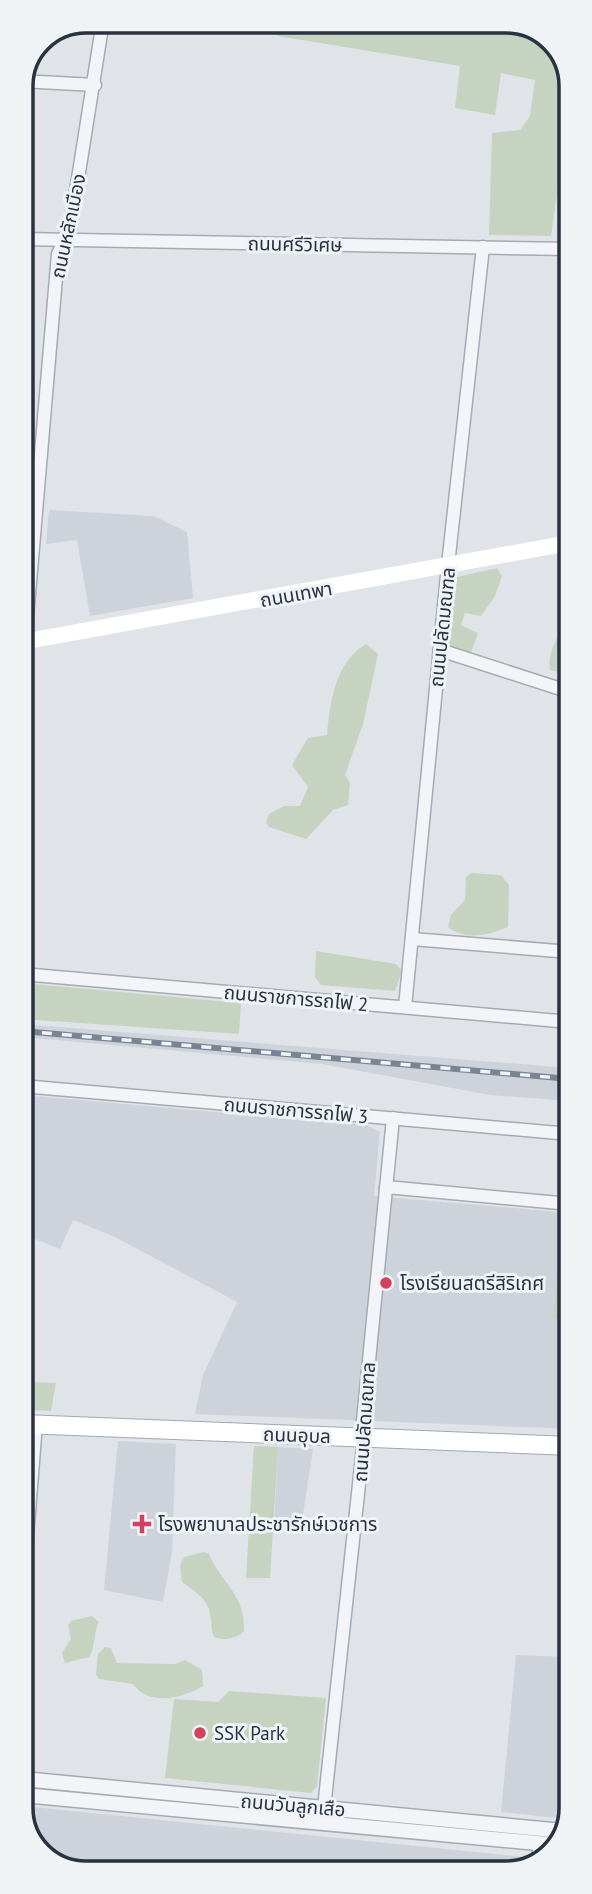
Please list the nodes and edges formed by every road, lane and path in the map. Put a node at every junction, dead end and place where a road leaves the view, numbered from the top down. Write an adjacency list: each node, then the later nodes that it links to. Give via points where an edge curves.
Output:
1 (102, 33): 3 (street, ถนนหลักเมือง)
2 (33, 82): 3 (street)
3 (95, 85): 5 (street, ถนนหลักเมือง, via 71,229)
4 (33, 239): 5 (street, ถนนศรีวิเศษ)
5 (65, 240): 6 (street, ถนนศรีวิเศษ); 8 (street, ถนนหลักเมือง, via 58,254)
6 (483, 247): 7 (street, ถนนศรีวิเศษ); 10 (street, ถนนปลัดมณฑล)
7 (559, 249)
8 (33, 531)
9 (559, 545): 10 (main road, ถนนเทพา)
10 (448, 565): 11 (main road, ถนนเทพา); 12 (street, ถนนปลัดมณฑล)
11 (33, 640)
12 (440, 650): 13 (street); 14 (street, ถนนปลัดมณฑล)
13 (559, 688)
14 (412, 939): 15 (street); 17 (street, ถนนปลัดมณฑล)
15 (559, 951)
16 (33, 975): 17 (street, ถนนราชการรถไฟ 2)
17 (405, 1007): 18 (street, ถนนราชการรถไฟ 2)
18 (559, 1021)
19 (33, 1087): 20 (street, ถนนราชการรถไฟ 3)
20 (393, 1118): 21 (street, ถนนราชการรถไฟ 3); 22 (street, ถนนปลัดมณฑล)
21 (559, 1133)
22 (386, 1186): 23 (street); 25 (street, ถนนปลัดมณฑล)
23 (559, 1203)
24 (33, 1424): 25 (main road, ถนนอุบล)
25 (364, 1438): 26 (main road, ถนนอุบล); 30 (street, ถนนปลัดมณฑล)
26 (559, 1447)
27 (33, 1780): 29 (street, ถนนวันลูกเสือ)
28 (33, 1796): 32 (street, ถนนวันลูกเสือ)
29 (231, 1799): 31 (street, ถนนวันลูกเสือ); 32 (street)
30 (324, 1808): 31 (street, ถนนวันลูกเสือ); 34 (street, ถนนวันลูกเสือ)
31 (278, 1811): 32 (street, ถนนวันลูกเสือ); 34 (street, ถนนวันลูกเสือ)
32 (230, 1814)
33 (552, 1833): 34 (street, ถนนวันลูกเสือ)
34 (541, 1836): 35 (street, ถนนวันลูกเสือ); 36 (street)
35 (548, 1840)
36 (539, 1849)

